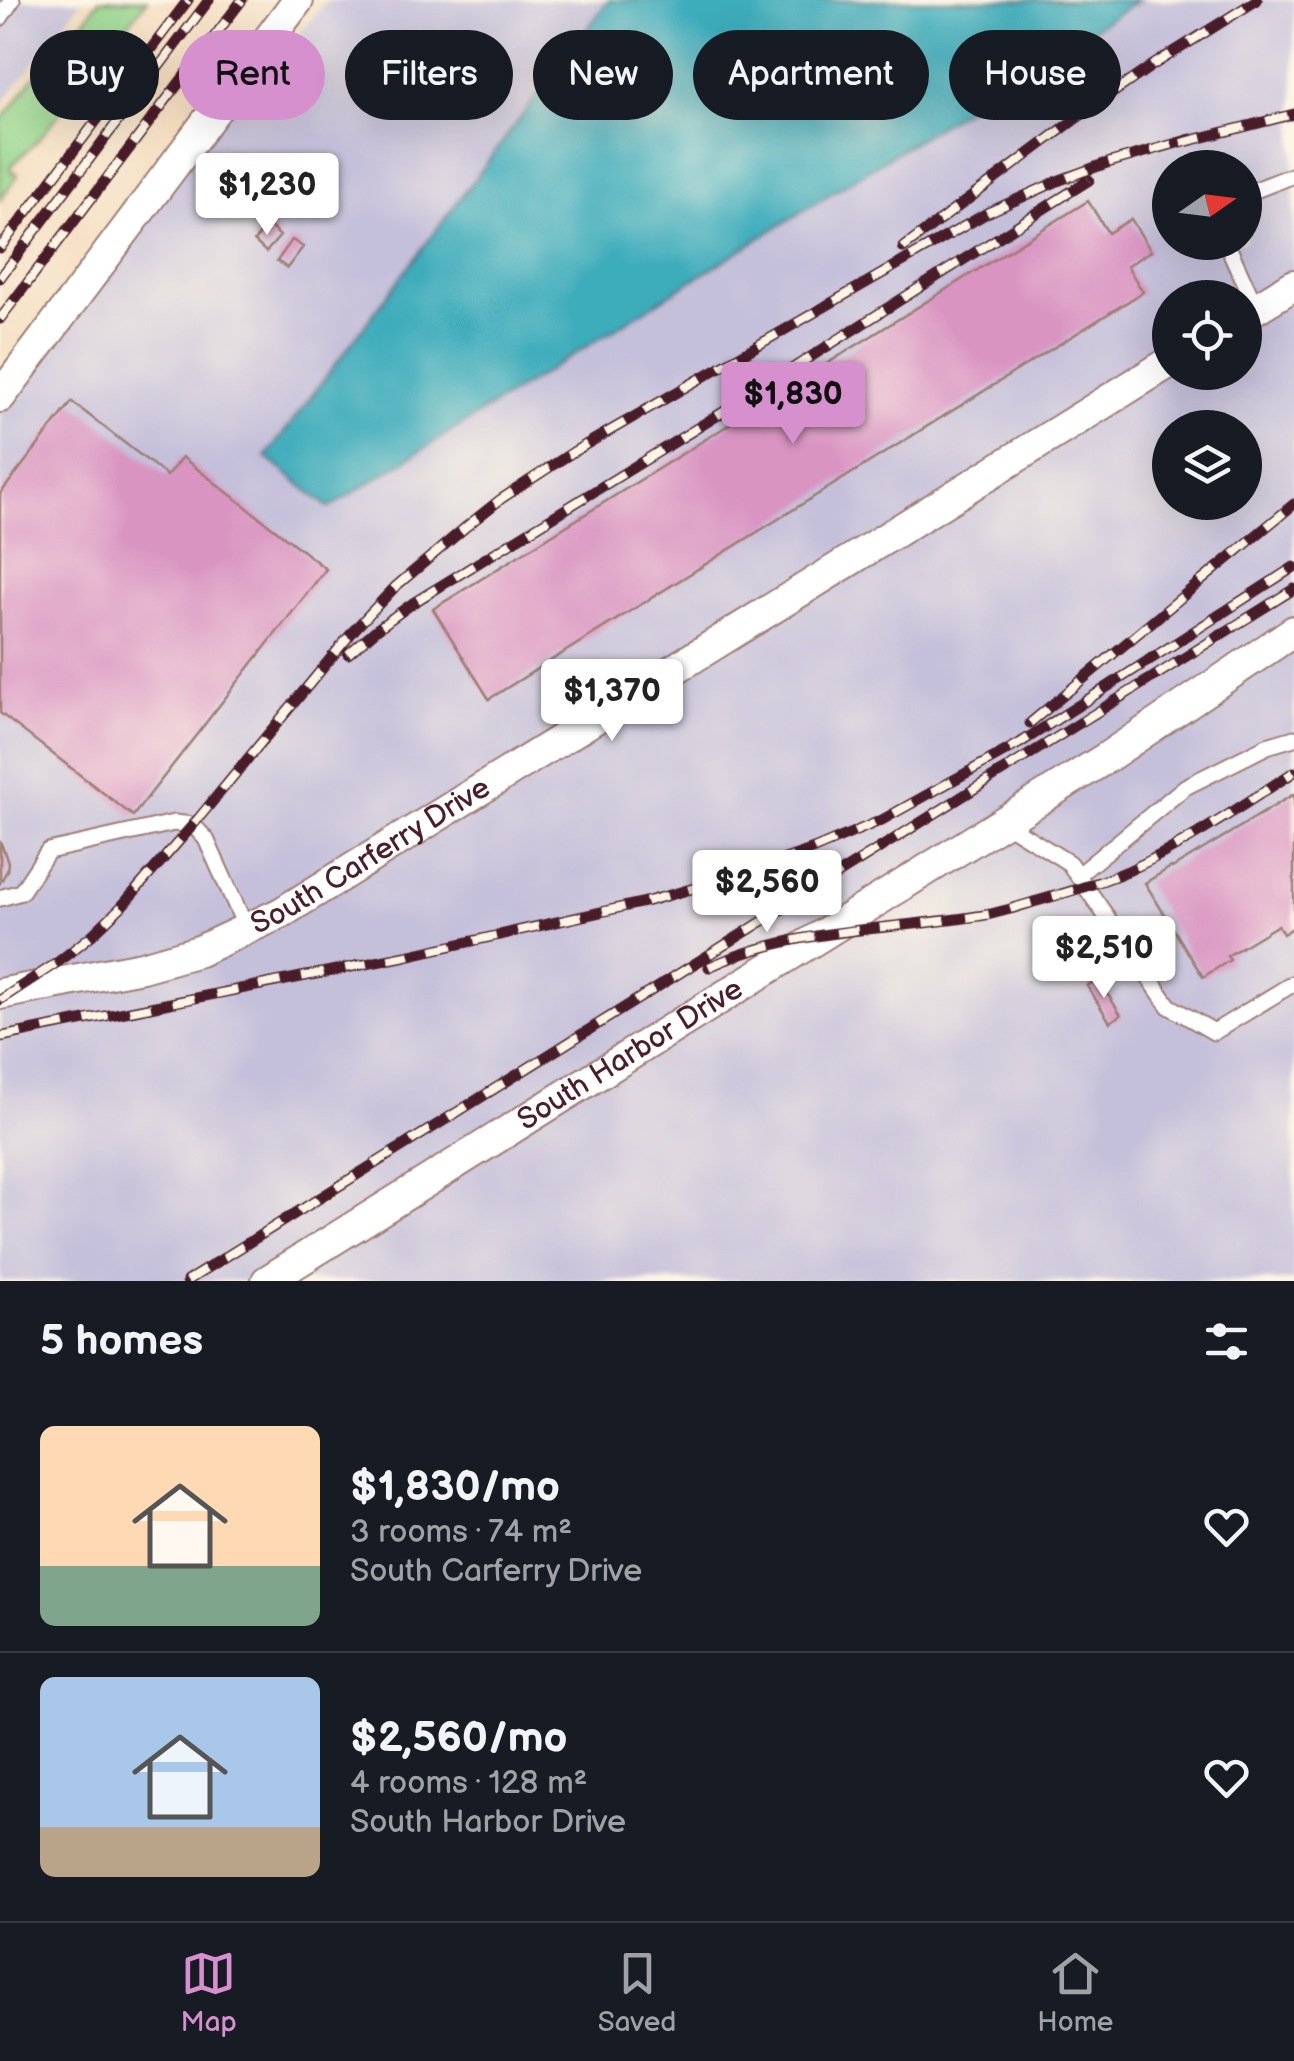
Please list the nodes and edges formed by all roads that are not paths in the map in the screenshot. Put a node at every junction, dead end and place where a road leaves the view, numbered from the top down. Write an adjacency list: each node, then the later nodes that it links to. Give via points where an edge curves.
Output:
1 (12, 0): 3 (lane)
2 (298, 0): 9 (street)
3 (0, 18)
4 (1294, 175): 5 (lane)
5 (1262, 187)
6 (1294, 284): 7 (street)
7 (1262, 304)
8 (1152, 373): 15 (street, South Carferry Drive)
9 (0, 397)
10 (1294, 631): 12 (street, South Harbor Drive)
11 (1294, 738): 13 (lane, via 1185,787)
12 (1003, 822): 13 (lane); 18 (street, South Harbor Drive)
13 (1078, 875): 16 (lane, via 1170,1006 1214,1032)
14 (0, 898): 15 (lane, via 21,892 48,852 174,823 193,825 206,838)
15 (247, 930): 17 (street, South Carferry Drive, via 142,967)
16 (1294, 983)
17 (0, 994)
18 (267, 1281)

